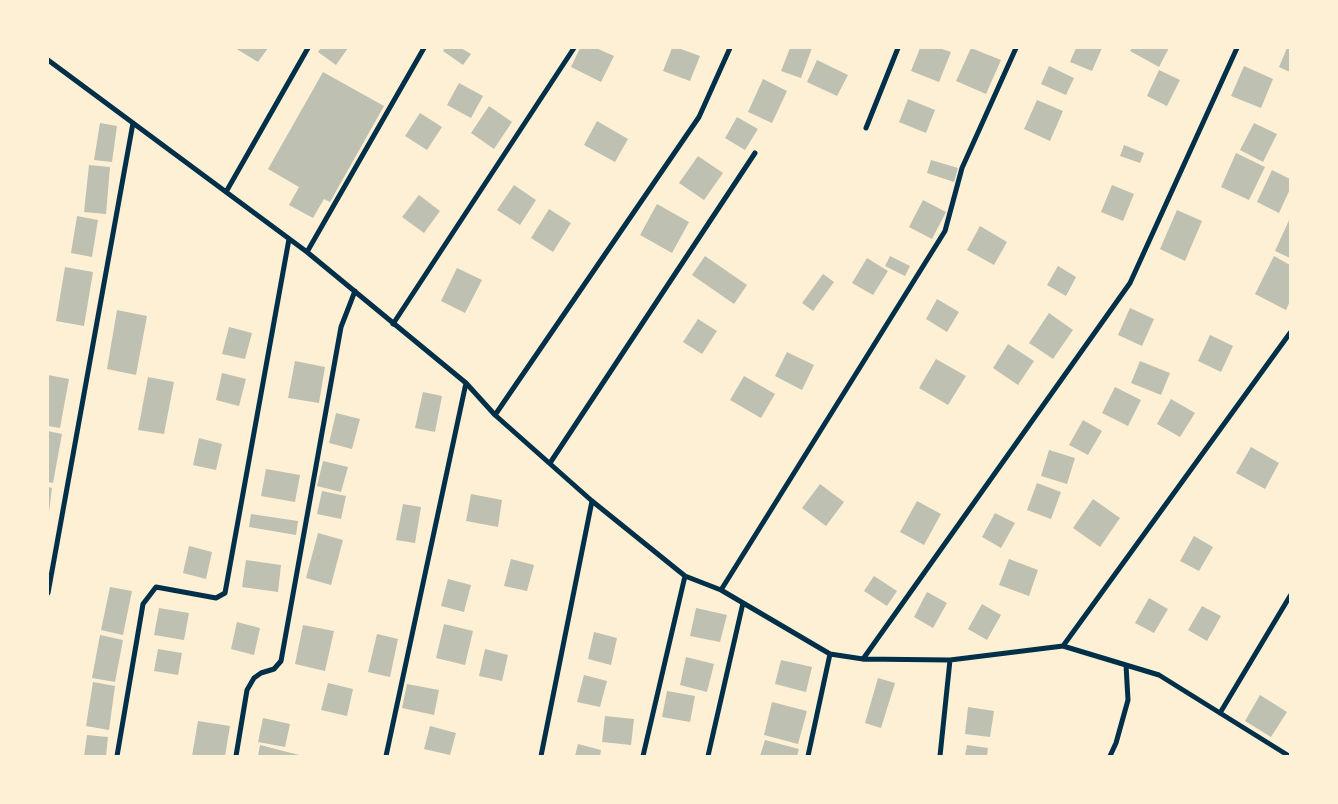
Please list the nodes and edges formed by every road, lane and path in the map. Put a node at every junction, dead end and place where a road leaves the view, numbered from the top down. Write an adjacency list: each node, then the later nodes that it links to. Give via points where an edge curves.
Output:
1 (308, 48): 12 (street)
2 (424, 48): 14 (street)
3 (574, 48): 16 (street)
4 (730, 48): 19 (street, via 699,117)
5 (898, 48): 10 (street)
6 (1016, 48): 23 (street, via 962,168 945,231)
7 (1237, 48): 29 (street, via 1130,283)
8 (48, 60): 9 (street)
9 (133, 123): 12 (street); 24 (street)
10 (866, 128)
11 (755, 153): 20 (street)
12 (226, 192): 13 (street)
13 (289, 239): 14 (street); 33 (street, via 225,594 216,598 156,587 143,604)
14 (307, 252): 15 (street)
15 (355, 291): 16 (street); 34 (street, via 342,327 281,660 274,669 254,678 247,690)
16 (394, 324): 18 (street)
17 (1290, 333): 27 (street)
18 (466, 383): 19 (street); 35 (street)
19 (495, 415): 20 (street)
20 (550, 463): 21 (street)
21 (592, 501): 22 (street); 36 (street)
22 (685, 576): 23 (street); 37 (street)
23 (721, 590): 26 (street)
24 (48, 593)
25 (1290, 596): 32 (street)
26 (743, 603): 28 (street); 38 (street)
27 (1063, 646): 30 (street); 31 (street)
28 (830, 654): 29 (street); 39 (street)
29 (863, 659): 30 (street)
30 (950, 660): 40 (street)
31 (1126, 665): 32 (street, via 1159,675); 41 (street, via 1128,700)
32 (1220, 713): 42 (street)
33 (117, 756)
34 (236, 756)
35 (386, 756)
36 (541, 756)
37 (643, 756)
38 (708, 756)
39 (808, 756)
40 (940, 756)
41 (1110, 756)
42 (1289, 756)

